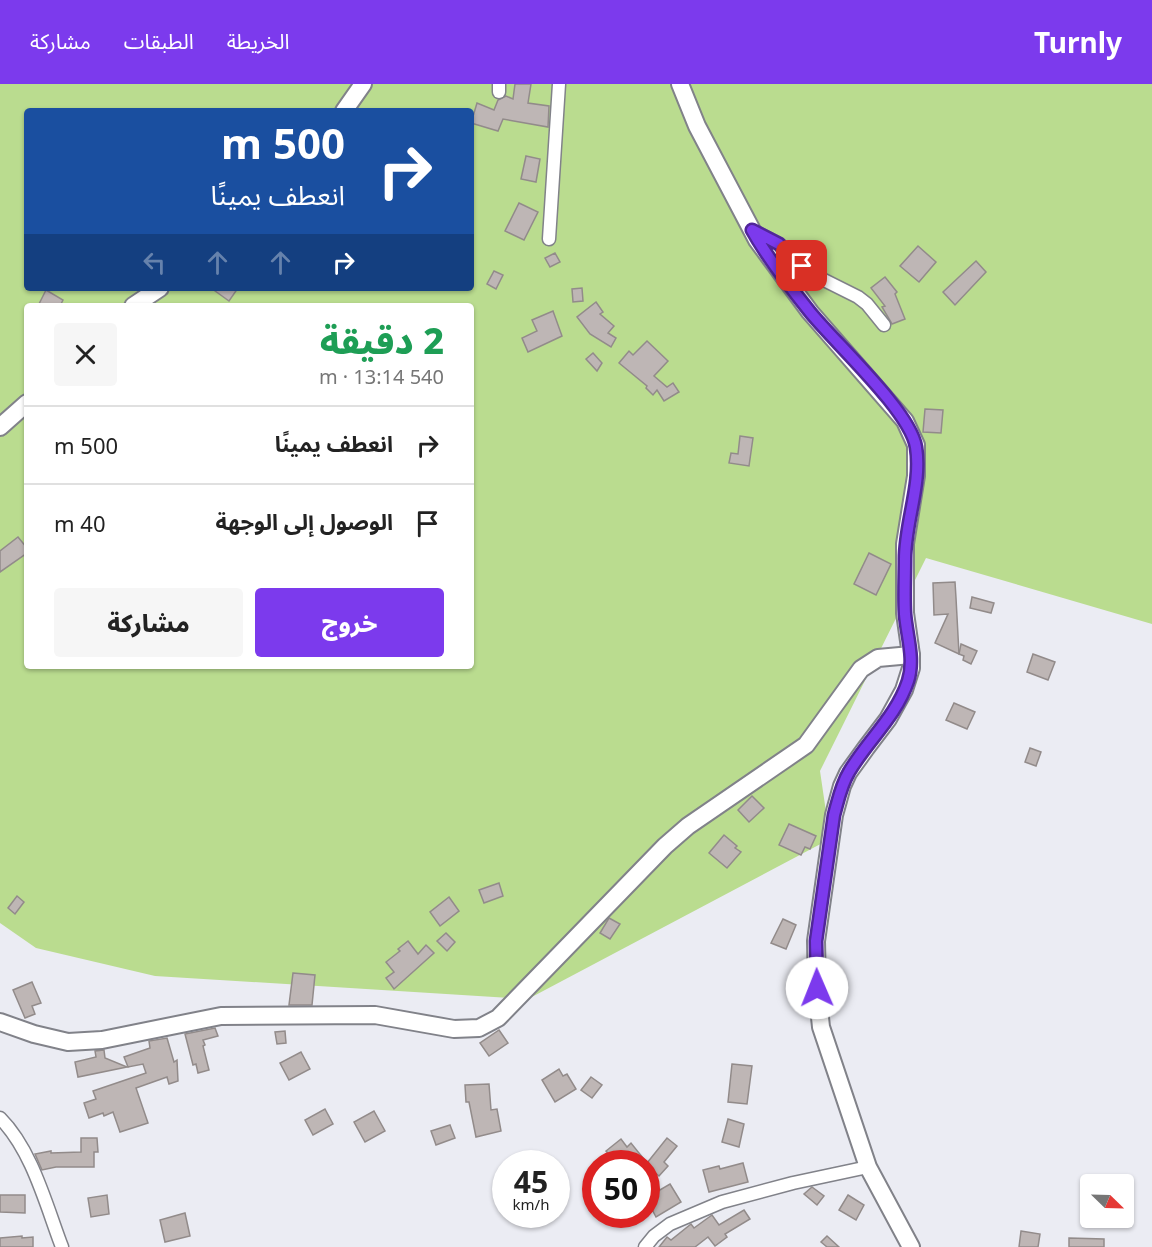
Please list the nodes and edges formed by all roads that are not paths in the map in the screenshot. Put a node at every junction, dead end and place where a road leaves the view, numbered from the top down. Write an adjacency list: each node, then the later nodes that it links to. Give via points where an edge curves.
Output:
1 (363, 84): 4 (main road)
2 (559, 84): 6 (street)
3 (680, 84): 5 (main road, via 697,126)
4 (346, 108)
5 (752, 230): 9 (street, via 779,244 819,278 858,297); 12 (main road, via 810,312 889,400 912,434 916,476 905,544 905,613)
6 (549, 238)
7 (156, 291): 8 (main road)
8 (138, 303)
9 (884, 325)
10 (24, 406): 11 (main road)
11 (0, 427)
12 (911, 655): 13 (main road, via 878,658 861,669 806,745 688,826 498,1018 478,1029 454,1029 375,1015 222,1016 102,1040 68,1042); 15 (main road, via 908,680 896,707 842,786 834,815 816,941 821,1027)
13 (0, 1022)
14 (0, 1118): 16 (street, via 18,1140 44,1195)
15 (868, 1167): 17 (street, via 722,1202 670,1224); 18 (main road)
16 (62, 1247)
17 (645, 1247)
18 (910, 1247)

